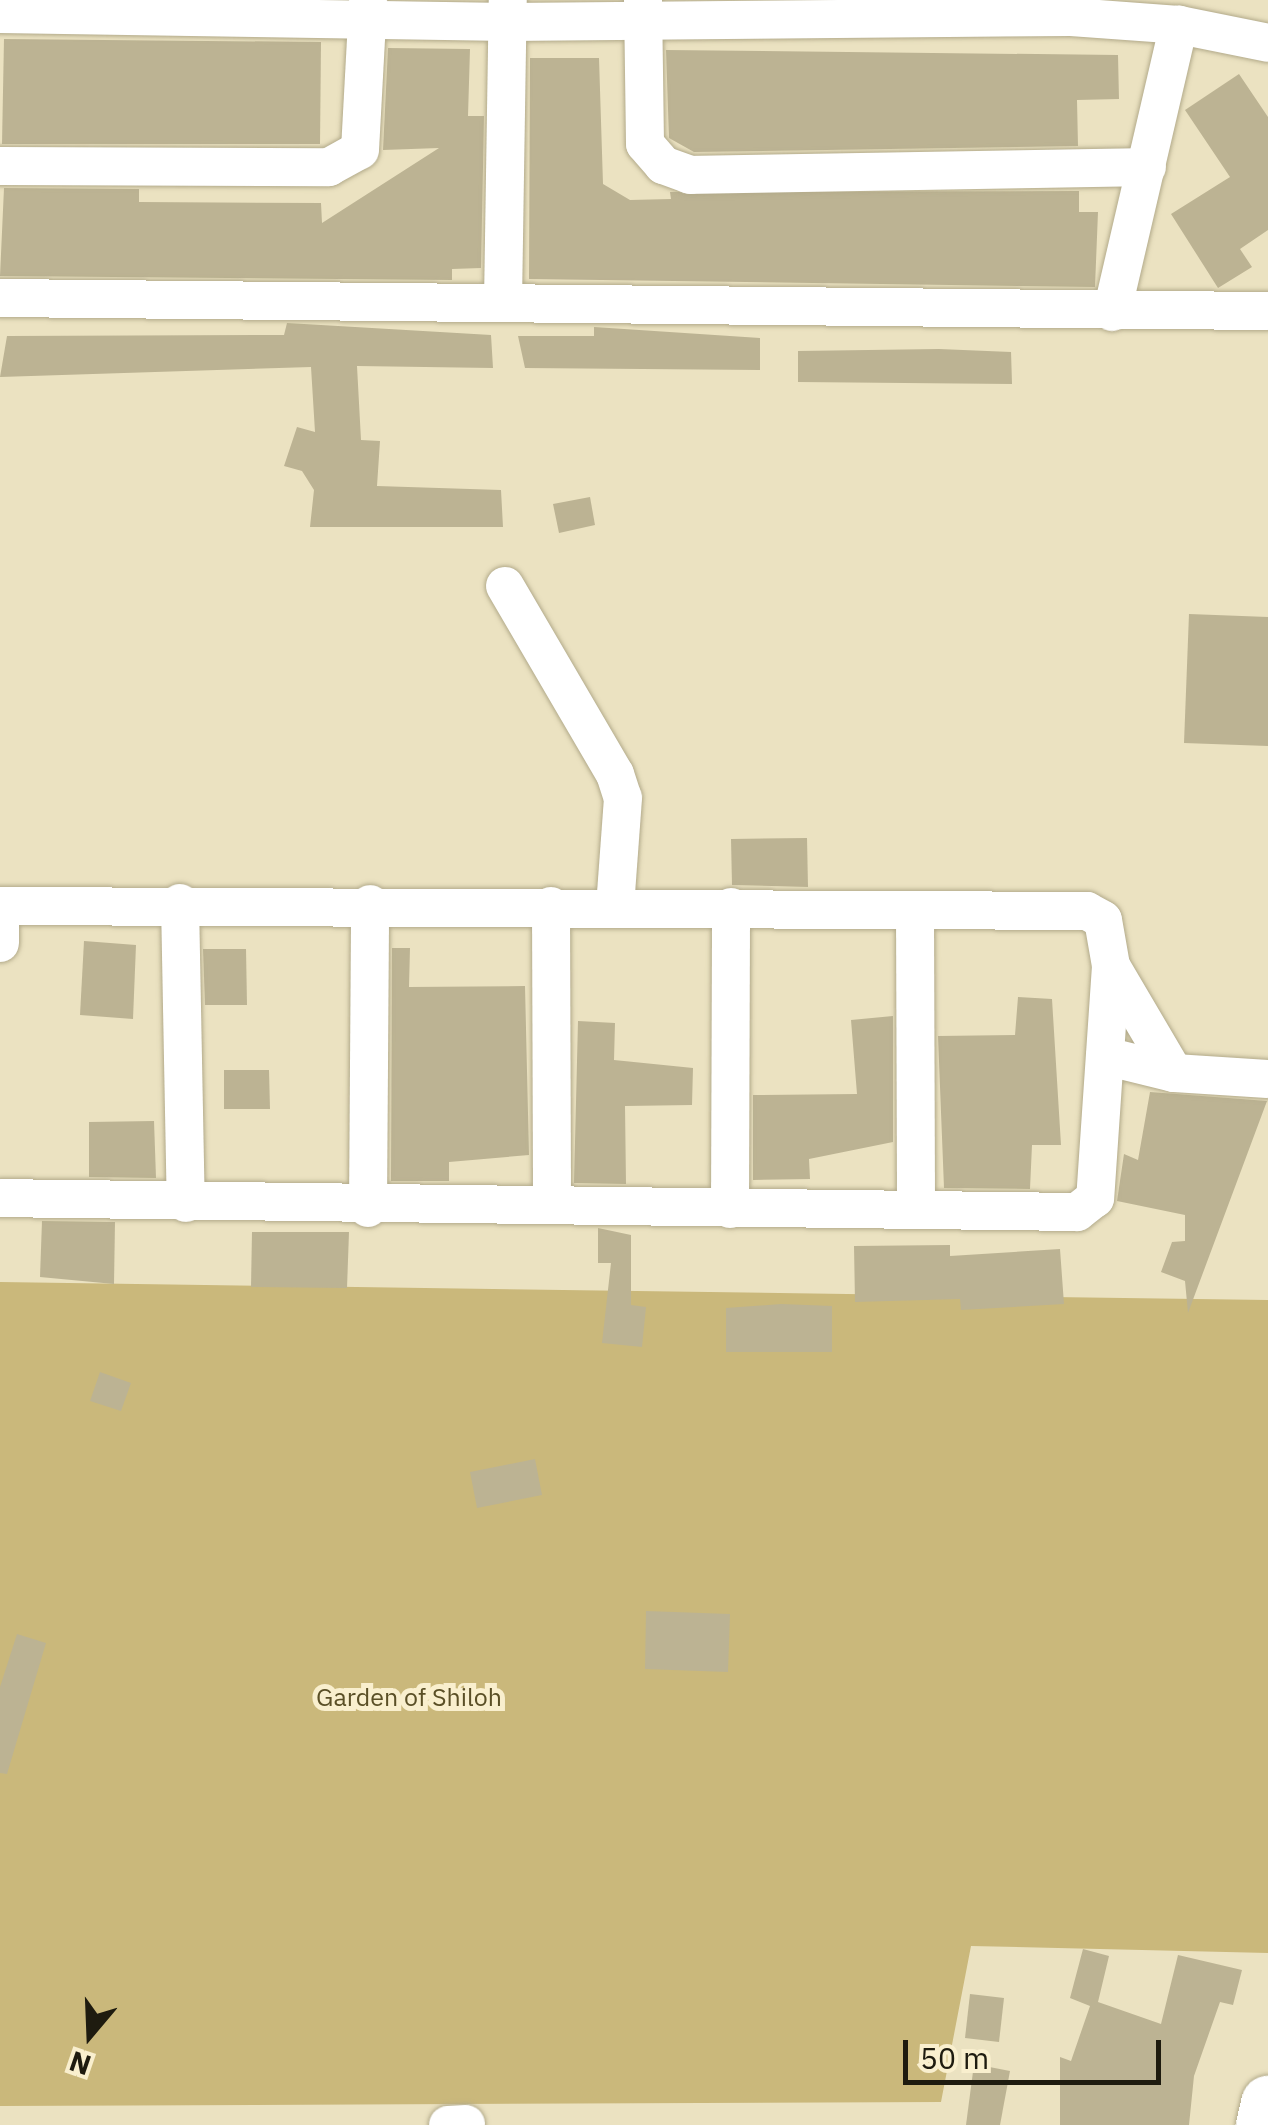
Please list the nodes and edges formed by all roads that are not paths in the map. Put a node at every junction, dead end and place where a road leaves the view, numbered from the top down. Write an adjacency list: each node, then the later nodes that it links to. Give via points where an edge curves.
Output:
1 (47, 8): 5 (street); 7 (street)
2 (916, 8): 4 (street); 8 (street)
3 (643, 10): 4 (street); 6 (street); 11 (street, via 645,144 663,165 690,175)
4 (781, 10)
5 (368, 11): 6 (street); 10 (street, via 360,150 329,168)
6 (508, 11): 13 (street)
7 (0, 14)
8 (1178, 25): 9 (street); 11 (street)
9 (1268, 43)
10 (0, 166)
11 (1147, 167): 15 (street)
12 (0, 298): 13 (street)
13 (503, 302): 15 (street)
14 (1268, 311): 15 (street)
15 (1112, 312)
16 (505, 586): 21 (street, via 619,786)
17 (180, 902): 18 (street); 19 (street); 30 (street)
18 (370, 904): 20 (street); 32 (street)
19 (0, 906): 24 (street)
20 (551, 906): 21 (street); 31 (street)
21 (615, 906): 22 (street)
22 (731, 908): 23 (street); 33 (street)
23 (916, 910): 25 (street, via 1087,911 1103,920); 34 (street)
24 (0, 943)
25 (1111, 966): 26 (street); 27 (street)
26 (1105, 1056): 27 (street); 34 (street, via 1088,1208)
27 (1174, 1073): 28 (street)
28 (1268, 1078)
29 (0, 1198): 30 (street)
30 (186, 1203): 32 (street)
31 (552, 1205): 32 (street); 33 (street)
32 (368, 1208)
33 (730, 1209): 34 (street)
34 (916, 1210)
35 (1268, 2103): 38 (highway)
36 (466, 2124): 37 (street)
37 (448, 2125)
38 (1263, 2125)

